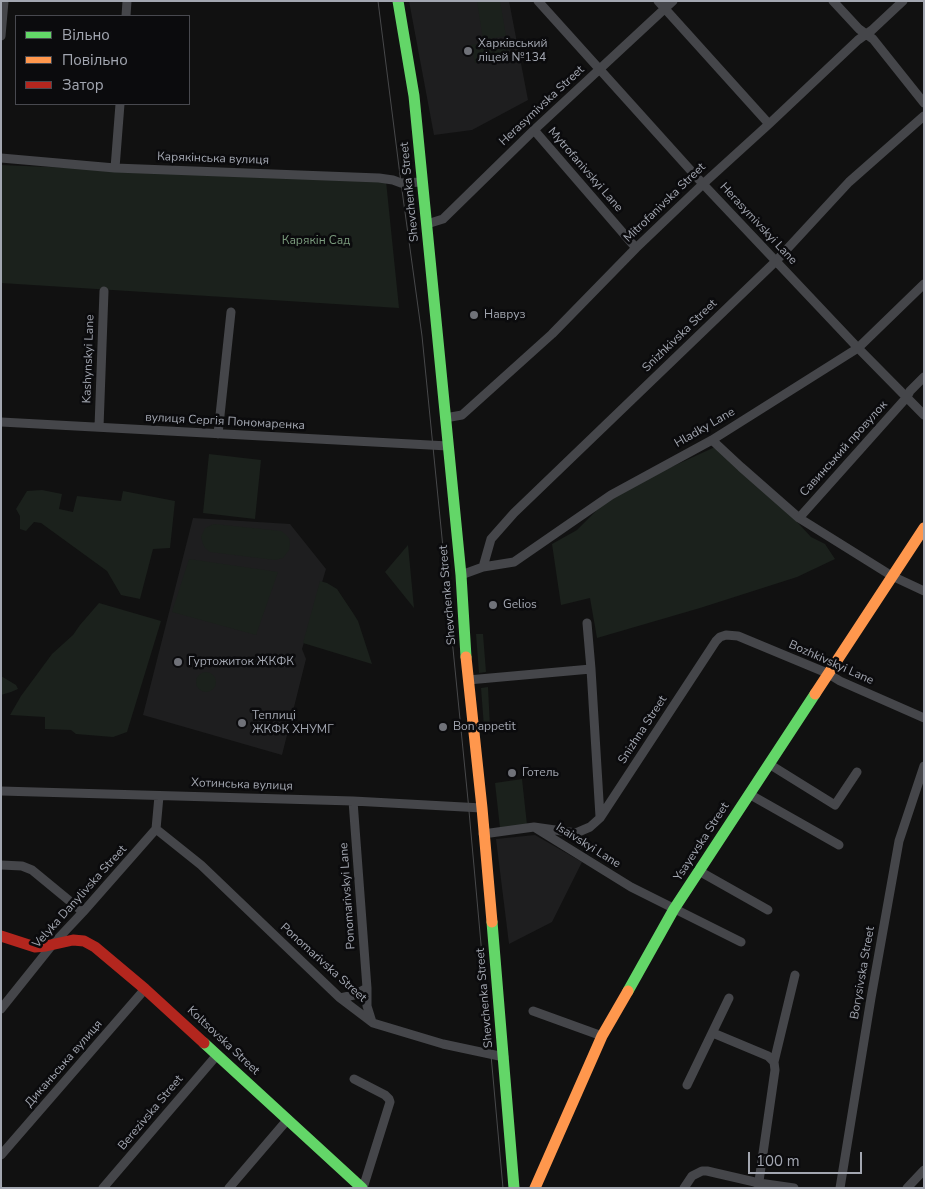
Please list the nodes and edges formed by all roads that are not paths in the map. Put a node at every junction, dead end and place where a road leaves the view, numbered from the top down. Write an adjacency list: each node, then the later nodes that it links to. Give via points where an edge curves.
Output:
1 (4, 1): 12 (street)
2 (127, 1): 10 (street)
3 (398, 1): 21 (street, Shevchenka Street, via 414,96)
4 (538, 1): 13 (street, Herasymivskyi Lane)
5 (658, 1): 9 (street)
6 (672, 1): 9 (street, Herasymivska Street)
7 (833, 1): 11 (street)
8 (903, 1): 11 (street, Mitrofanivska Street)
9 (665, 9): 13 (street, Herasymivska Street); 17 (street)
10 (126, 15)
11 (866, 34): 14 (street); 17 (street, Mitrofanivska Street)
12 (1, 36)
13 (600, 69): 18 (street, Herasymivska Street); 22 (street, Herasymivskyi Lane)
14 (924, 102)
15 (120, 105): 20 (street)
16 (924, 116): 25 (street, Snizhkivska Street, via 849,182)
17 (769, 124): 22 (street, Mitrofanivska Street)
18 (534, 130): 23 (street, Herasymivska Street, via 443,219); 24 (street, Mytrofanivskyi Lane)
19 (1, 158): 20 (street, Карякінська вулиця)
20 (115, 168): 21 (street, Карякінська вулиця)
21 (422, 182): 23 (street, Shevchenka Street)
22 (703, 184): 24 (street, Mitrofanivska Street); 25 (street, Herasymivskyi Lane)
23 (427, 224): 33 (street, Shevchenka Street)
24 (636, 248): 33 (street, Mitrofanivska Street, via 552,334 462,415)
25 (776, 261): 29 (street, Herasymivskyi Lane); 41 (street, Snizhkivska Street, via 514,513 491,539)
26 (924, 284): 29 (street, Hladky Lane)
27 (104, 291): 35 (street, Kashynskyi Lane)
28 (231, 312): 36 (street)
29 (858, 348): 31 (street, Herasymivskyi Lane); 37 (street, Hladky Lane)
30 (924, 377): 31 (street, Савинський провулок)
31 (907, 397): 32 (street, Herasymivskyi Lane); 39 (street, Савинський провулок)
32 (924, 415)
33 (445, 418): 38 (street, Shevchenka Street)
34 (1, 422): 35 (street, вулиця Сергія Пономаренка)
35 (99, 427): 36 (street, вулиця Сергія Пономаренка)
36 (218, 434): 38 (street, вулиця Сергія Пономаренка)
37 (712, 440): 39 (street); 41 (street, Hladky Lane, via 611,495 514,562)
38 (448, 446): 42 (street, Shevchenka Street)
39 (799, 518): 43 (street)
40 (924, 528): 43 (street, Ysayevska Street)
41 (483, 567): 42 (street)
42 (461, 575): 49 (street, Shevchenka Street)
43 (892, 576): 44 (street); 48 (street, Ysayevska Street)
44 (924, 591)
45 (587, 623): 47 (street)
46 (726, 635): 48 (street, Bozhkivskyi Lane, via 738,636); 58 (street, Snizhna Street, via 716,641)
47 (591, 669): 49 (street); 55 (street)
48 (828, 673): 50 (street, Bozhkivskyi Lane); 51 (street, Ysayevska Street)
49 (468, 680): 60 (street, Shevchenka Street)
50 (924, 718)
51 (769, 764): 53 (street, via 835,805); 56 (street, Ysayevska Street)
52 (924, 766): 103 (street, Borysivska Street, via 899,841)
53 (857, 772)
54 (1, 791): 57 (street, Хотинська вулиця)
55 (598, 794): 58 (street, via 604,800); 61 (street)
56 (749, 794): 66 (street); 69 (street, Ysayevska Street)
57 (159, 796): 59 (street, Хотинська вулиця); 63 (street)
58 (611, 800): 61 (street, Snizhna Street)
59 (353, 801): 60 (street, Хотинська вулиця); 77 (street, Ponomarivskyi Lane)
60 (482, 808): 65 (street, Shevchenka Street)
61 (600, 818): 64 (street, Snizhna Street, via 590,828)
62 (534, 827): 64 (street); 65 (street); 67 (street, Isaivskyi Lane)
63 (156, 829): 72 (street, Velyka Danylivska Street); 79 (street, Ponomarivska Street, via 201,865)
64 (576, 833): 67 (street)
65 (483, 834): 87 (street, Shevchenka Street)
66 (839, 845)
67 (574, 851): 70 (street, Isaivskyi Lane, via 631,887)
68 (1, 865): 72 (street, via 32,870)
69 (699, 871): 70 (street, Ysayevska Street); 71 (street)
70 (674, 909): 74 (street, Isaivskyi Lane); 85 (street, Ysayevska Street)
71 (768, 910)
72 (83, 912): 75 (street, Velyka Danylivska Street)
73 (1, 936): 75 (street, Koltsovska Street, via 35,947)
74 (741, 942)
75 (53, 944): 78 (street, Koltsovska Street, via 78,940 90,944); 81 (street, Velyka Danylivska Street)
76 (795, 975): 88 (street)
77 (367, 988): 79 (street); 83 (street, Ponomarivskyi Lane, via 367,1006)
78 (145, 989): 86 (street, Koltsovska Street); 92 (street, Диканьська вулиця)
79 (340, 998): 83 (street, Ponomarivska Street)
80 (729, 998): 84 (street)
81 (1, 1008)
82 (533, 1011): 85 (street)
83 (373, 1023): 87 (street, Ponomarivska Street, via 443,1044)
84 (713, 1033): 88 (street, via 768,1056); 90 (street)
85 (602, 1036): 100 (street, Ysayevska Street)
86 (217, 1054): 91 (street, Koltsovska Street); 96 (street, Berezivska Street)
87 (504, 1057): 99 (street, Shevchenka Street)
88 (774, 1062): 94 (street)
89 (354, 1079): 98 (street, via 385,1095 390,1104)
90 (687, 1085)
91 (288, 1119): 97 (street); 98 (street, Koltsovska Street)
92 (1, 1155)
93 (924, 1170): 95 (street)
94 (758, 1186): 101 (street, via 707,1171 697,1173); 102 (street)
95 (908, 1187)
96 (103, 1188)
97 (230, 1188)
98 (363, 1188)
99 (514, 1188)
100 (535, 1188)
101 (684, 1188)
102 (794, 1188)
103 (840, 1188)

